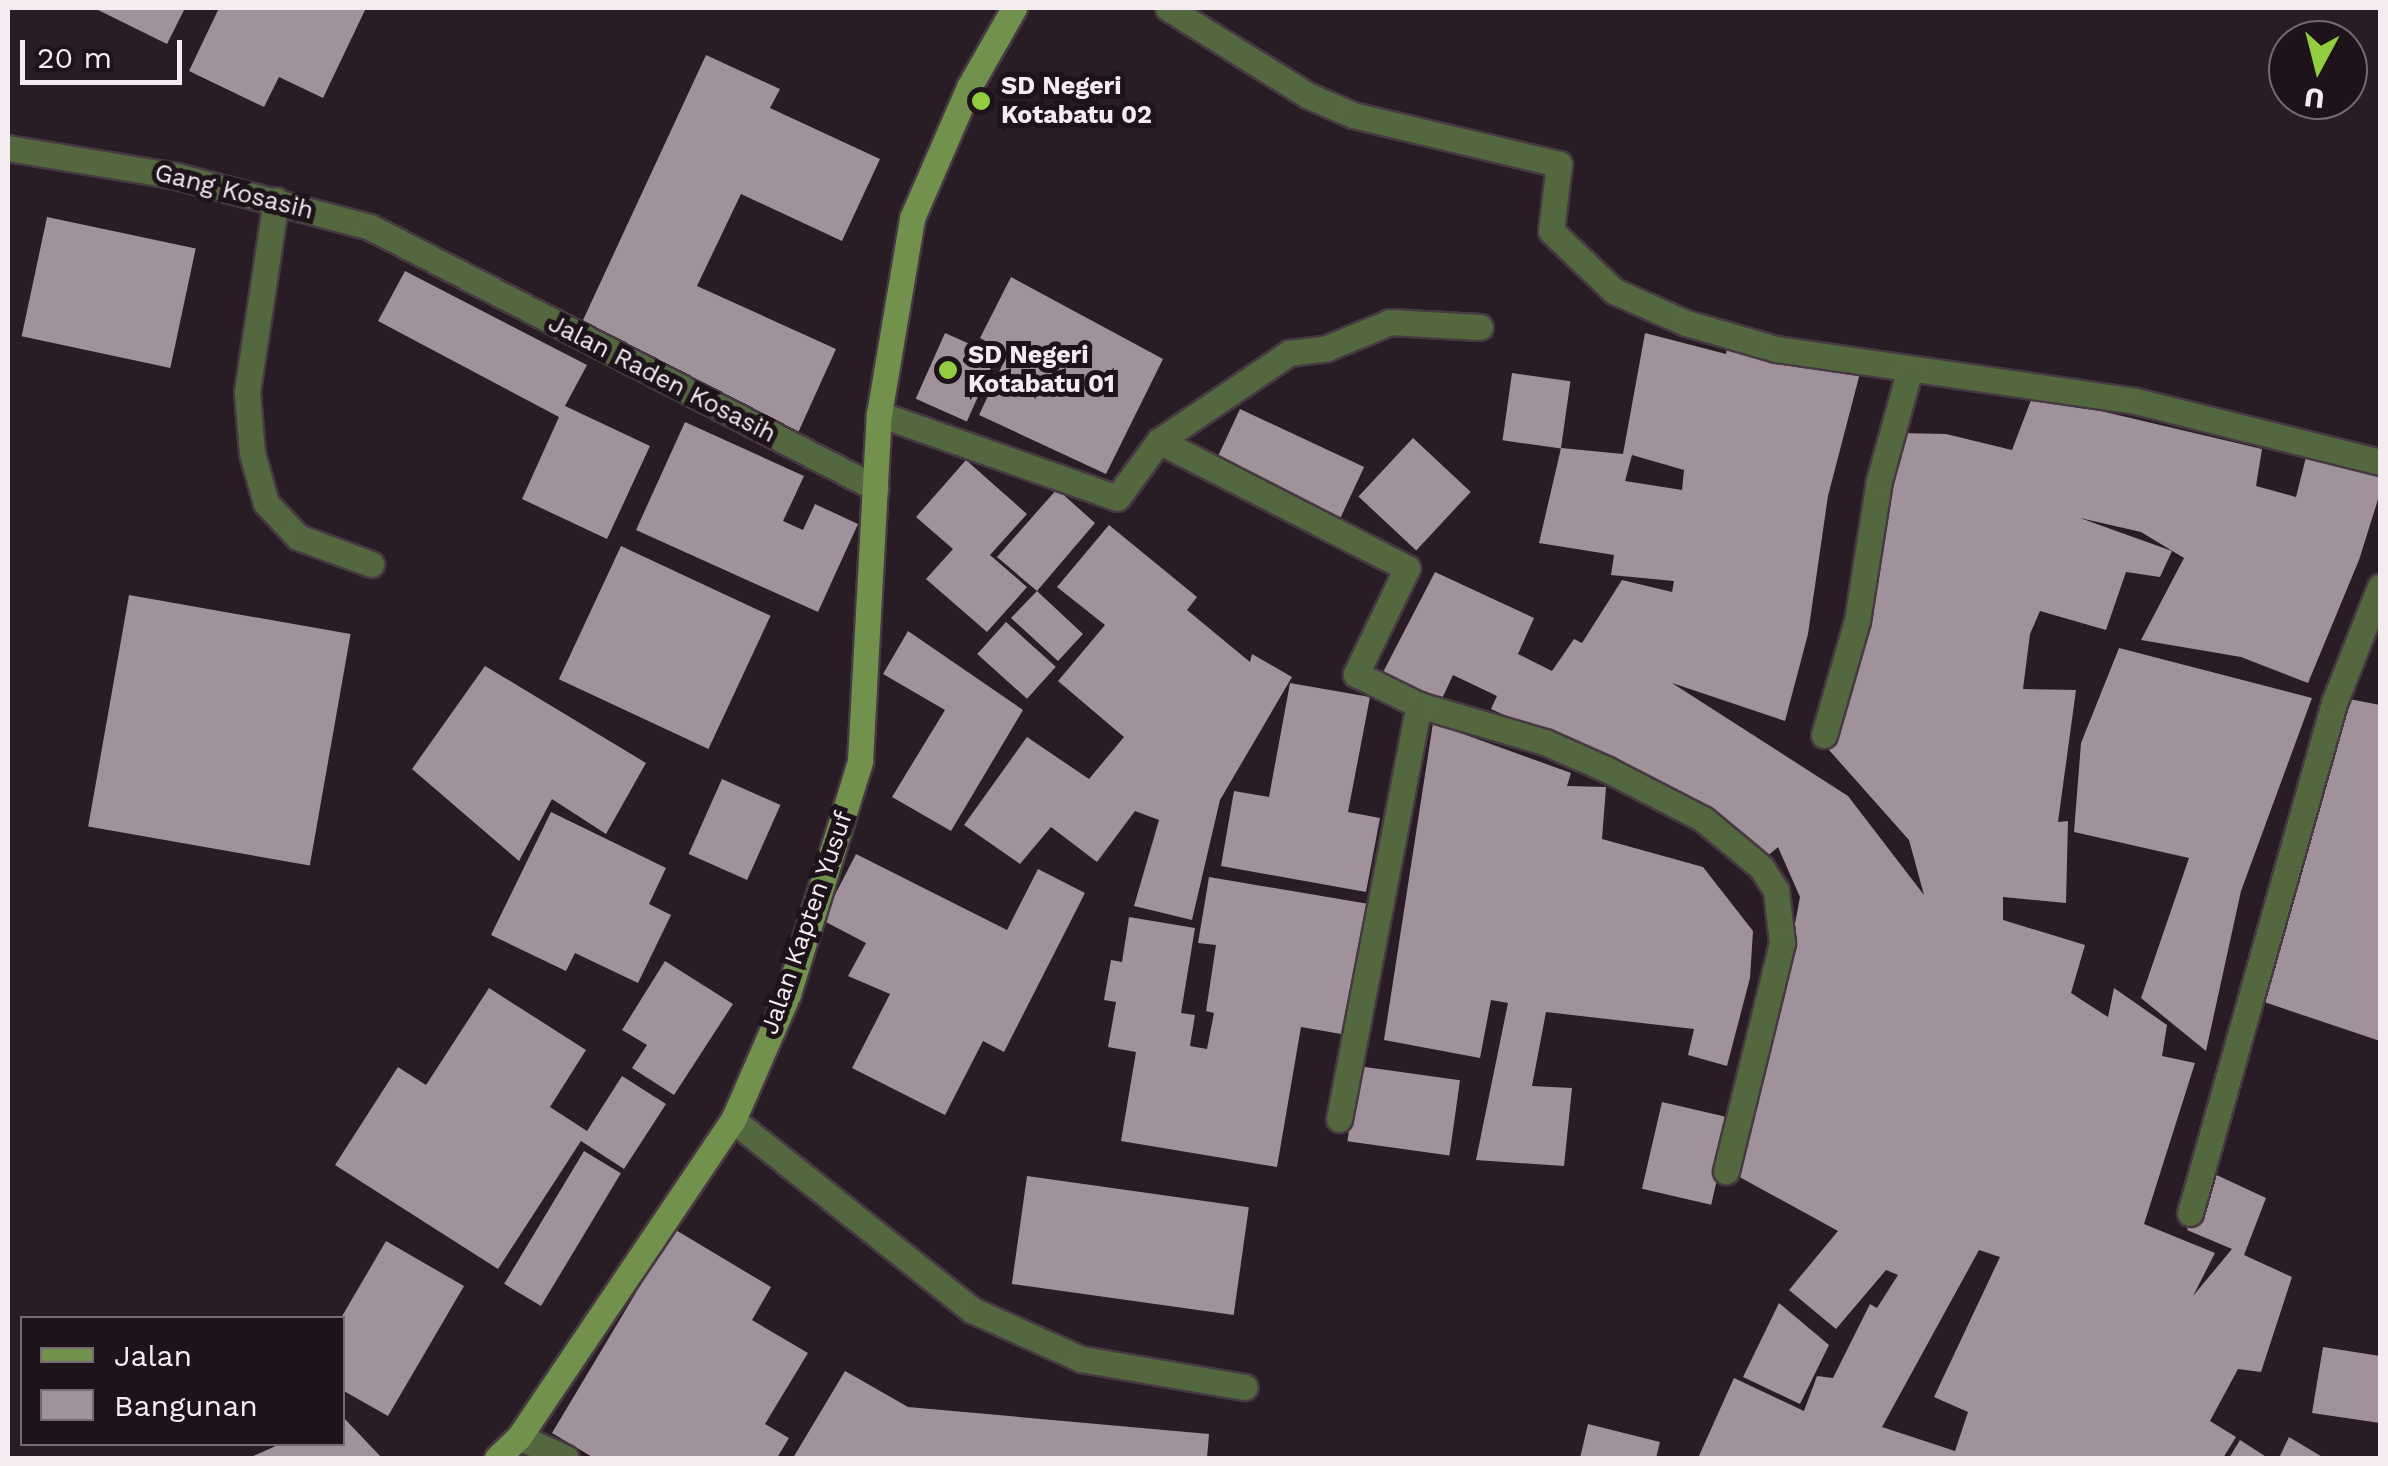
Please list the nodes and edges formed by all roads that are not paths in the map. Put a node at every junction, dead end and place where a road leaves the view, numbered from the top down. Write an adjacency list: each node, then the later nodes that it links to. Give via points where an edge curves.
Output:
1 (1014, 8): 8 (main road, Jalan Kapten Yusuf, via 968,87 912,218)
2 (1168, 8): 7 (street, via 1307,95 1353,115 1559,164 1551,230 1590,274 1648,308 1776,349)
3 (8, 148): 4 (street, Gang Kosasih)
4 (276, 200): 5 (street, Gang Kosasih, via 370,228); 12 (street, via 248,392 252,454 266,503 298,537)
5 (449, 270): 11 (street, Jalan Raden Kosasih)
6 (1480, 328): 9 (street, via 1390,322 1327,348 1289,353)
7 (1908, 372): 10 (street, via 2136,400); 15 (street, via 1879,481 1857,621)
8 (879, 414): 9 (street, via 1116,498); 11 (main road, Jalan Kapten Yusuf)
9 (1159, 441): 14 (street, via 1408,568 1356,674)
10 (2380, 462)
11 (876, 488): 16 (main road, Jalan Kapten Yusuf, via 860,761 788,994)
12 (371, 564)
13 (2380, 586): 19 (street, via 2334,703)
14 (1419, 705): 17 (street); 18 (street, via 1546,742 1606,769 1704,819 1761,867 1776,890 1782,943)
15 (1824, 735)
16 (734, 1120): 20 (street, via 972,1310 1081,1359); 21 (main road, Jalan Kapten Yusuf)
17 (1339, 1120)
18 (1726, 1171)
19 (2190, 1213)
20 (1245, 1386)
21 (519, 1437): 22 (main road, Jalan Kapten Yusuf); 23 (street)
22 (497, 1458)
23 (566, 1458)

